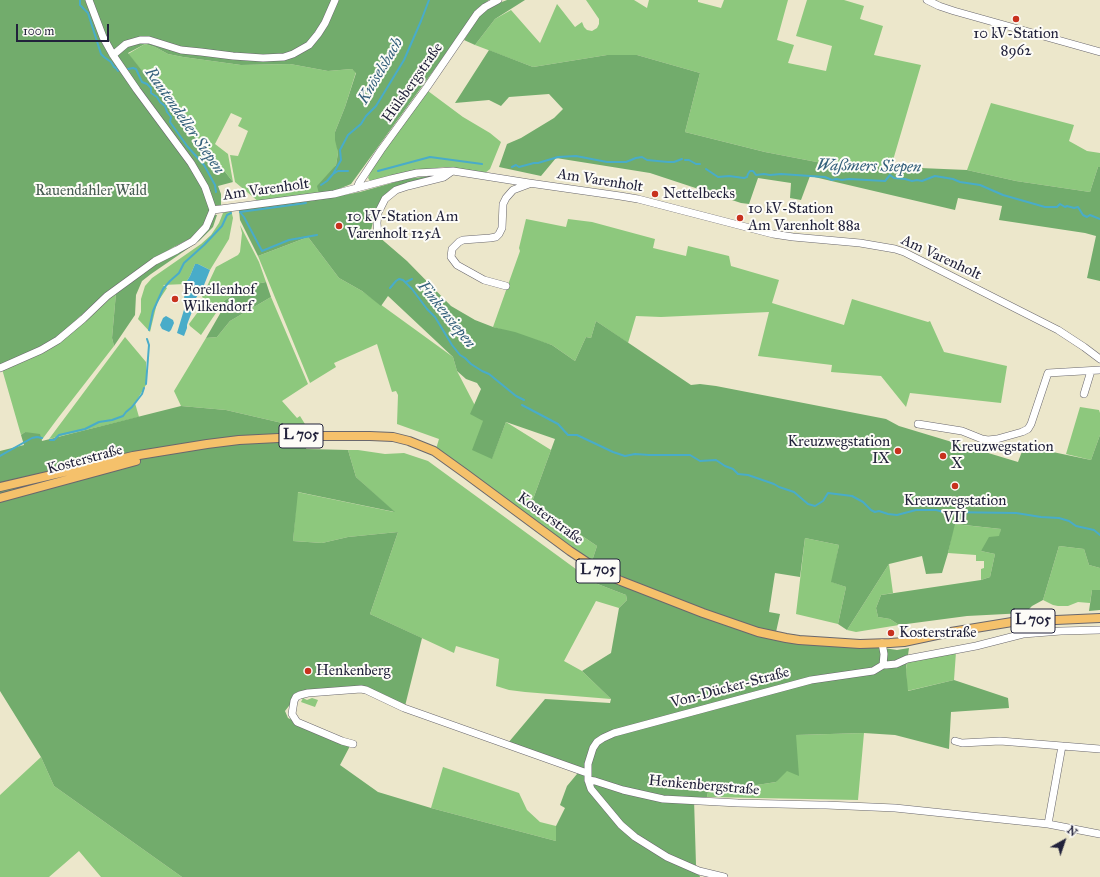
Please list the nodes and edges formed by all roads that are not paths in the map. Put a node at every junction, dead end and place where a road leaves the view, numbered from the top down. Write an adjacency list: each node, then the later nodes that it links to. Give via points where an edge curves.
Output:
1 (89, 0): 6 (street)
2 (335, 0): 6 (street, via 322,29 309,45 284,57 233,56 181,50 149,40 126,44)
3 (498, 0): 9 (street, Hülsbergstraße, via 477,14)
4 (927, 0): 5 (street, via 954,11)
5 (1100, 52)
6 (113, 55): 10 (street, via 190,163 205,187)
7 (453, 171): 8 (street, Am Varenholt); 9 (street, Am Varenholt, via 418,173); 11 (street, via 396,190 385,199 378,213)
8 (529, 183): 12 (street, via 513,190 506,198 503,204 502,228 496,237 463,240 452,249 451,257 457,265 484,280); 13 (street, Am Varenholt, via 638,199 774,234 895,249 1058,330)
9 (357, 188): 10 (street, Am Varenholt, via 334,194)
10 (213, 210): 14 (street, via 206,227 193,241 155,261 112,292 58,340)
11 (378, 235)
12 (506, 286)
13 (1100, 359)
14 (0, 368)
15 (1091, 370): 16 (street); 17 (street); 18 (street, via 1048,373 1031,424 1022,432 988,440 962,431)
16 (1100, 370)
17 (1084, 394)
18 (918, 424)
19 (177, 450): 20 (main road, Kosterstraße / L 705, via 112,461); 21 (main road, Kosterstraße / L 705); 24 (main road, Kosterstraße / L 705, via 239,440 302,436 393,437 410,441 439,455 594,568 612,578 758,632 799,640 854,644)
20 (0, 487)
21 (0, 498)
22 (1100, 618): 24 (main road, Kosterstraße / L 705, via 1012,622 904,642)
23 (1100, 630): 25 (street, via 1023,634 907,659 896,664)
24 (882, 643): 25 (street)
25 (883, 664): 30 (street, Von-Dücker-Straße, via 873,671 811,680 614,733 597,742 593,748)
26 (955, 741): 28 (street, via 1000,741)
27 (353, 744): 30 (street, Henkenbergstraße, via 297,722 292,714 296,697 308,693 366,690 404,708)
28 (1062, 746): 29 (street); 31 (street)
29 (1100, 750)
30 (587, 776): 31 (street, Henkenbergstraße, via 595,781 630,791 669,799 895,808); 33 (street, via 591,789 621,825 635,837)
31 (1048, 824): 32 (street, Henkenbergstraße)
32 (1100, 834)
33 (698, 874): 34 (street)
34 (724, 877)

